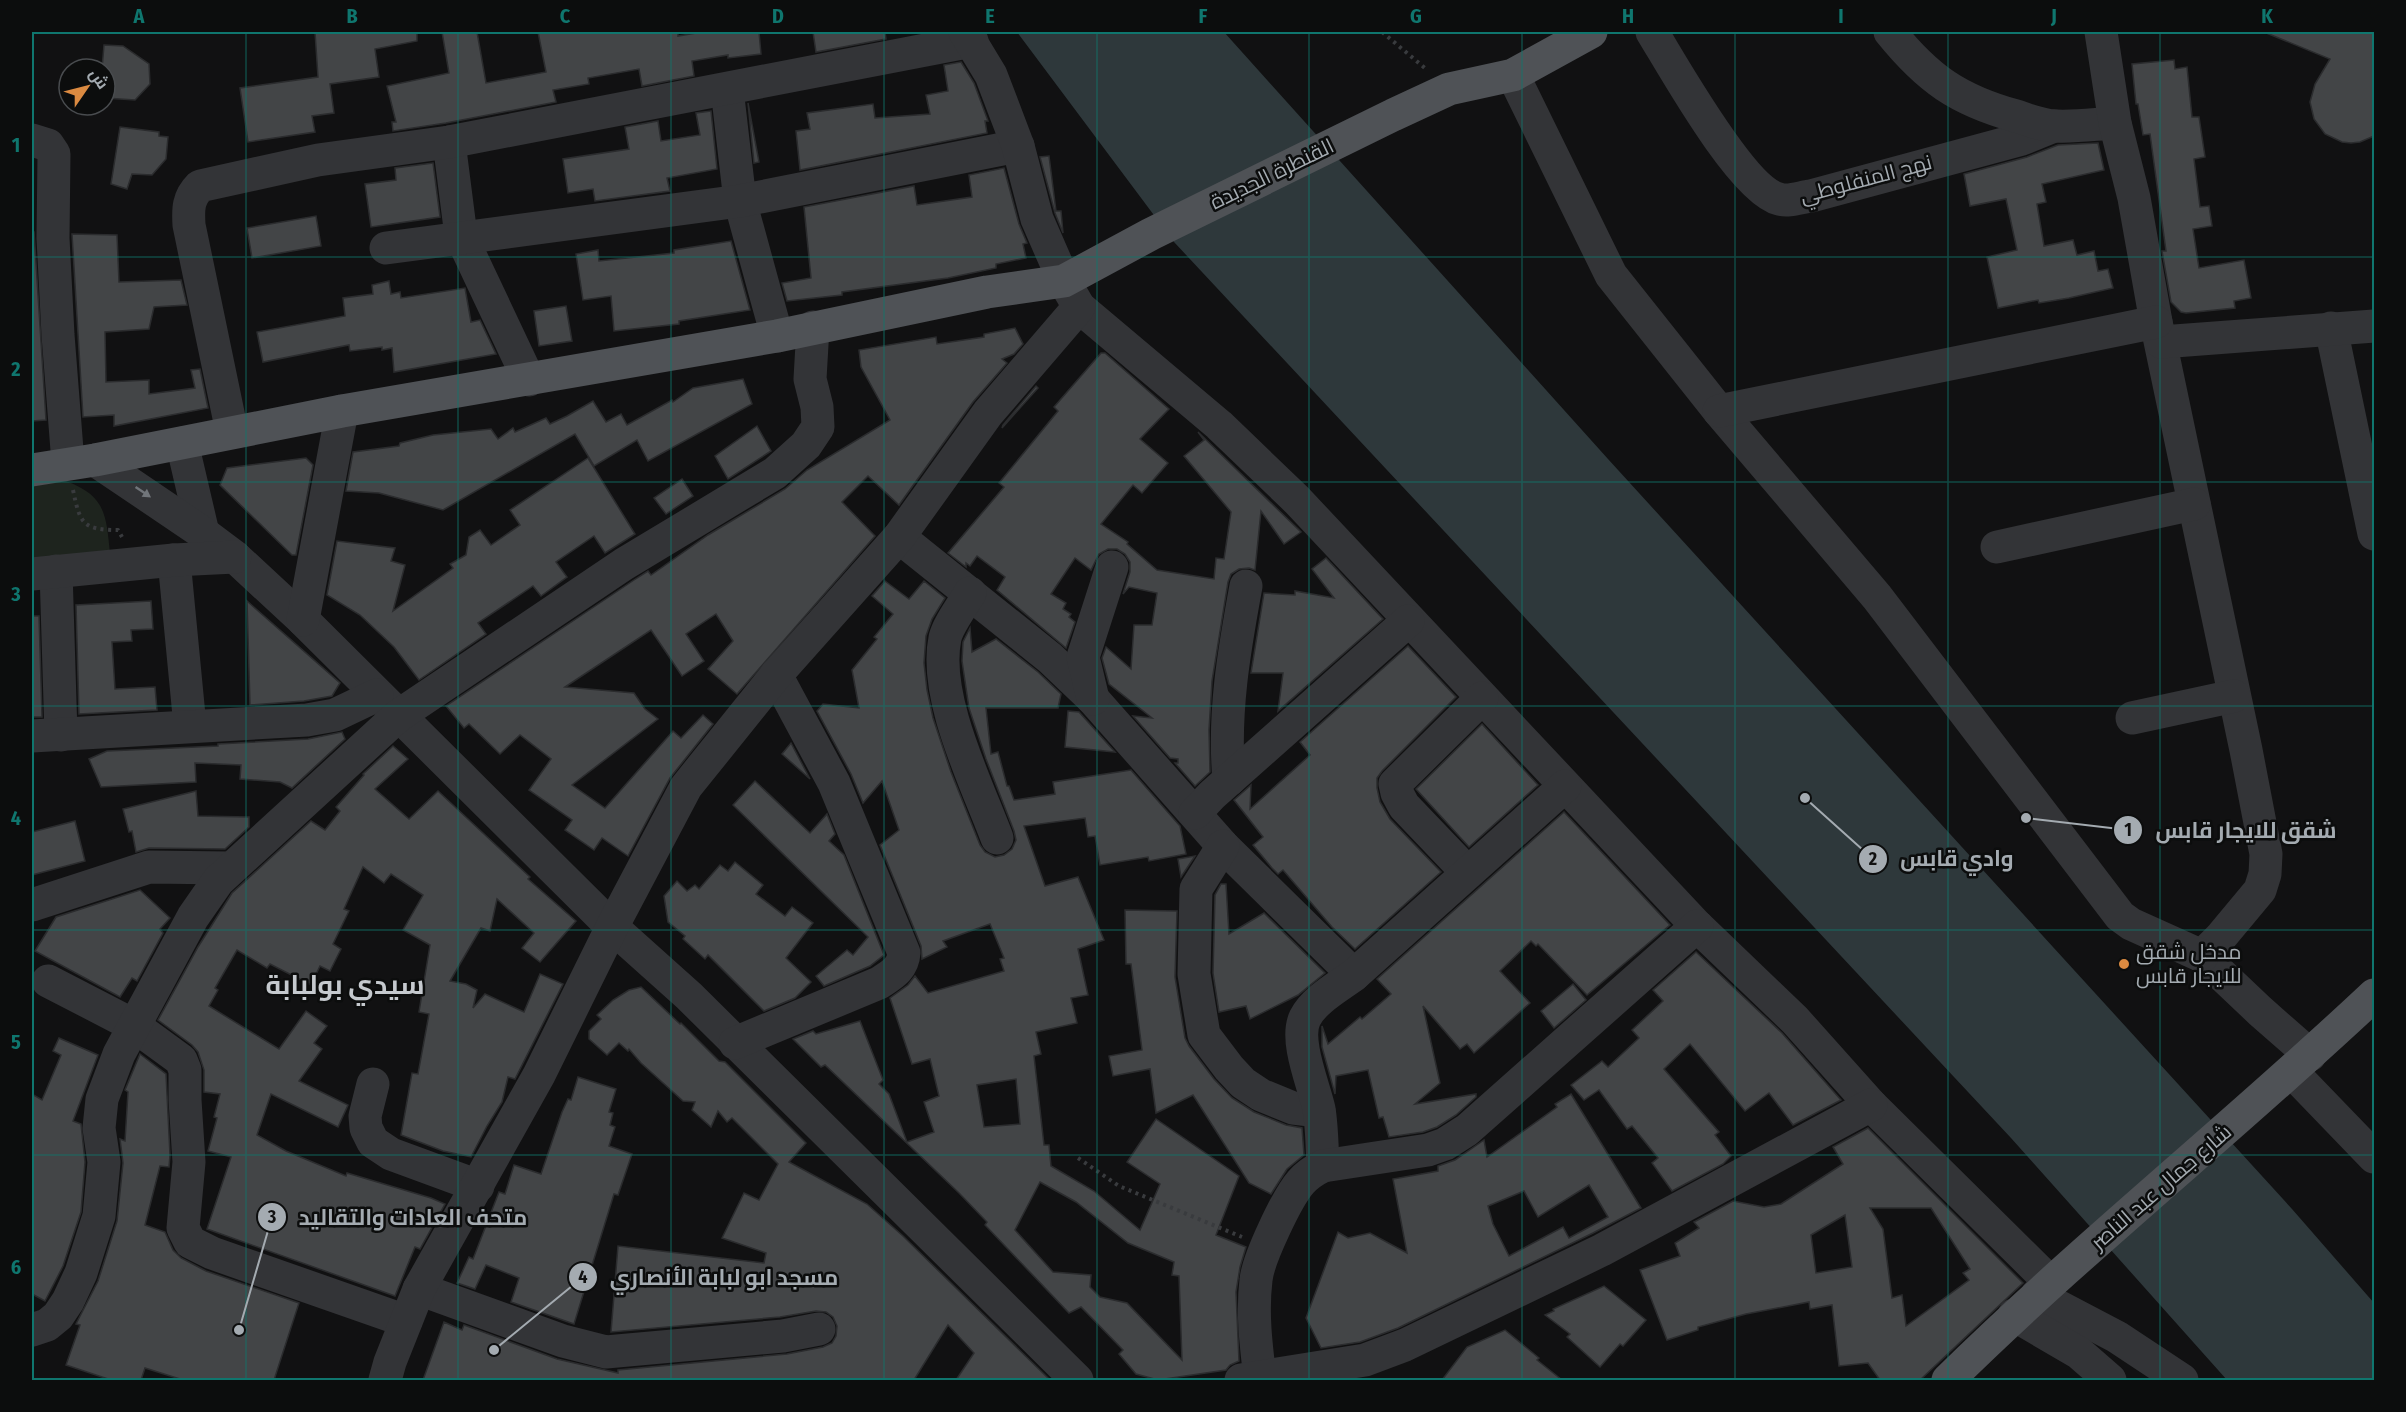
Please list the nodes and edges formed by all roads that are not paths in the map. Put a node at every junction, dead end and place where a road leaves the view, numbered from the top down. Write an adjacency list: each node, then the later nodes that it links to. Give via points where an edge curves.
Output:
1 (1591, 32): 6 (main road, القنطرة الجديدة)
2 (1652, 32): 9 (street, نهج المنفلوطي, via 1728,153 1769,195 1779,199 1811,196 2022,139)
3 (1890, 32): 9 (street, via 1935,80 1967,99)
4 (2102, 32): 8 (street)
5 (969, 37): 7 (street); 12 (street, via 991,75)
6 (1514, 75): 16 (main road, القنطرة الجديدة, via 1449,89 1151,234); 24 (street, via 1611,275)
7 (727, 89): 11 (street); 13 (street)
8 (2115, 123): 9 (street); 20 (street)
9 (2054, 126)
10 (32, 140): 27 (street, via 48,145 54,154 54,260)
11 (449, 142): 14 (street); 25 (street, via 318,160 215,181 200,186 192,195 189,225)
12 (1018, 146): 13 (street); 16 (street, via 1037,219)
13 (740, 201): 14 (street); 21 (street)
14 (461, 236): 15 (street); 22 (street)
15 (386, 248)
16 (1071, 294): 18 (main road, via 987,292); 32 (street); 41 (street, via 1298,500)
17 (2374, 326): 19 (street)
18 (813, 327): 21 (main road); 46 (street, via 810,379 818,428 807,445 775,473)
19 (2331, 328): 20 (street); 31 (street)
20 (2159, 332): 24 (street); 29 (street)
21 (777, 336): 22 (main road)
22 (528, 380): 23 (main road)
23 (342, 411): 25 (main road); 40 (street)
24 (1719, 411): 60 (street, via 1878,597 2120,916)
25 (232, 432): 26 (main road)
26 (182, 443): 27 (main road); 30 (street)
27 (81, 461): 28 (main road); 30 (street, one-way to 30)
28 (32, 470)
29 (2194, 504): 33 (street); 43 (street)
30 (204, 533): 34 (street)
31 (2374, 534)
32 (899, 537): 39 (street); 42 (street)
33 (1997, 547)
34 (235, 557): 35 (street); 40 (street)
35 (174, 560): 37 (street); 48 (street)
36 (1112, 567): 45 (street, via 1083,657)
37 (44, 572): 49 (street)
38 (1246, 586): 50 (street, via 1228,699)
39 (970, 593): 45 (street); 53 (street, via 945,636 944,668 955,728)
40 (303, 620): 46 (street)
41 (1408, 621): 44 (street); 50 (street)
42 (776, 675): 59 (street, via 686,787); 65 (street, via 834,783 902,944 903,962 879,983)
43 (2234, 696): 47 (street); 60 (street, via 2266,854 2265,874 2251,903)
44 (1482, 698): 51 (street); 56 (street, via 1395,784 1404,806)
45 (1093, 699): 52 (street)
46 (387, 705): 48 (street, via 308,720); 55 (street); 59 (street)
47 (2132, 718)
48 (190, 726): 49 (street)
49 (46, 736)
50 (1229, 780): 52 (street)
51 (1565, 786): 56 (street); 58 (street)
52 (1195, 813): 54 (street)
53 (997, 838)
54 (1223, 846): 61 (street); 69 (street, via 1196,889 1194,974 1204,1035 1243,1083 1261,1095 1293,1108)
55 (230, 868): 57 (street, via 149,867); 64 (street, via 193,917)
56 (1467, 872): 61 (street)
57 (32, 905)
58 (1697, 926): 68 (street, via 1795,1020); 71 (street, via 1467,1130 1428,1150)
59 (612, 927): 65 (street); 72 (street, via 539,1075)
60 (2202, 956): 66 (street, via 2259,1011)
61 (1354, 975): 69 (street, via 1305,1017 1302,1043)
62 (48, 981): 64 (street)
63 (2374, 995): 66 (main road, شارع جمال عبد الناصر)
64 (133, 1025): 75 (street, via 173,1052 182,1060 185,1070 189,1162 183,1228 190,1242); 77 (street, via 102,1099 99,1128 103,1188 99,1216 81,1273 58,1316)
65 (735, 1042): 80 (street)
66 (2291, 1073): 70 (street); 74 (main road, شارع جمال عبد الناصر)
67 (373, 1084): 72 (street, via 365,1116 373,1142 391,1154)
68 (1871, 1105): 74 (street); 78 (street, via 1592,1255 1405,1345 1365,1360)
69 (1319, 1111): 71 (street)
70 (2374, 1157)
71 (1323, 1166): 78 (street, via 1300,1183 1289,1201 1256,1277)
72 (478, 1186): 73 (street)
73 (419, 1289): 75 (street); 76 (street, via 563,1341 606,1352 783,1336)
74 (2044, 1289): 81 (main road, شارع جمال عبد الناصر); 82 (street, via 2079,1353); 83 (street)
75 (406, 1321): 79 (street)
76 (819, 1329)
77 (32, 1330)
78 (1251, 1379)
79 (385, 1380)
80 (1077, 1380)
81 (1948, 1380)
82 (2110, 1380)
83 (2182, 1380)

